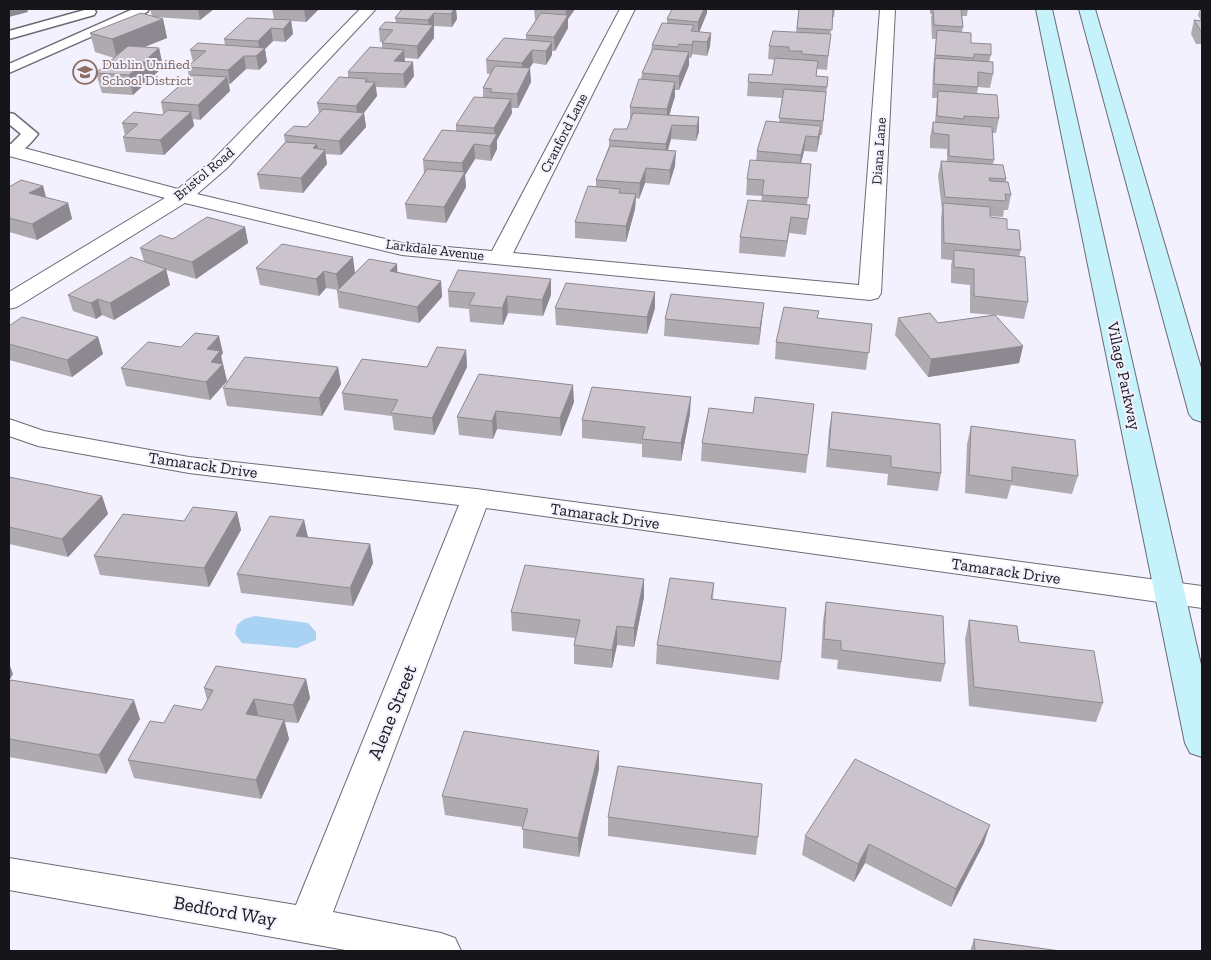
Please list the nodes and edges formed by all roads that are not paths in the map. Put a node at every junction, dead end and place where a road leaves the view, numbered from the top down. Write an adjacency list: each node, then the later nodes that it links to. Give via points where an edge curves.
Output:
1 (143, 9): 8 (lane)
2 (368, 9): 13 (street, Bristol Road, via 220,164)
3 (628, 9): 14 (street, Cranford Lane)
4 (888, 9): 15 (street, Diana Lane)
5 (1044, 9): 20 (street, Village Parkway)
6 (1087, 9): 17 (street)
7 (87, 10): 8 (lane); 9 (lane)
8 (114, 23): 10 (lane)
9 (9, 35)
10 (9, 69)
11 (9, 117): 12 (lane, via 30,134)
12 (10, 150): 13 (street, Larkdale Avenue)
13 (182, 196): 14 (street, Larkdale Avenue, via 402,249); 16 (street, Bristol Road)
14 (500, 257): 15 (street, Larkdale Avenue)
15 (870, 293)
16 (9, 302)
17 (1202, 414)
18 (9, 427): 19 (street, Tamarack Drive, via 38,438 189,465)
19 (476, 498): 20 (street, Tamarack Drive); 24 (street, Alene Street)
20 (1170, 593): 21 (street, Tamarack Drive); 22 (street, Village Parkway)
21 (1202, 597)
22 (1202, 743)
23 (9, 874): 24 (street, Bedford Way)
24 (308, 925): 25 (street, Bedford Way)
25 (441, 951)

